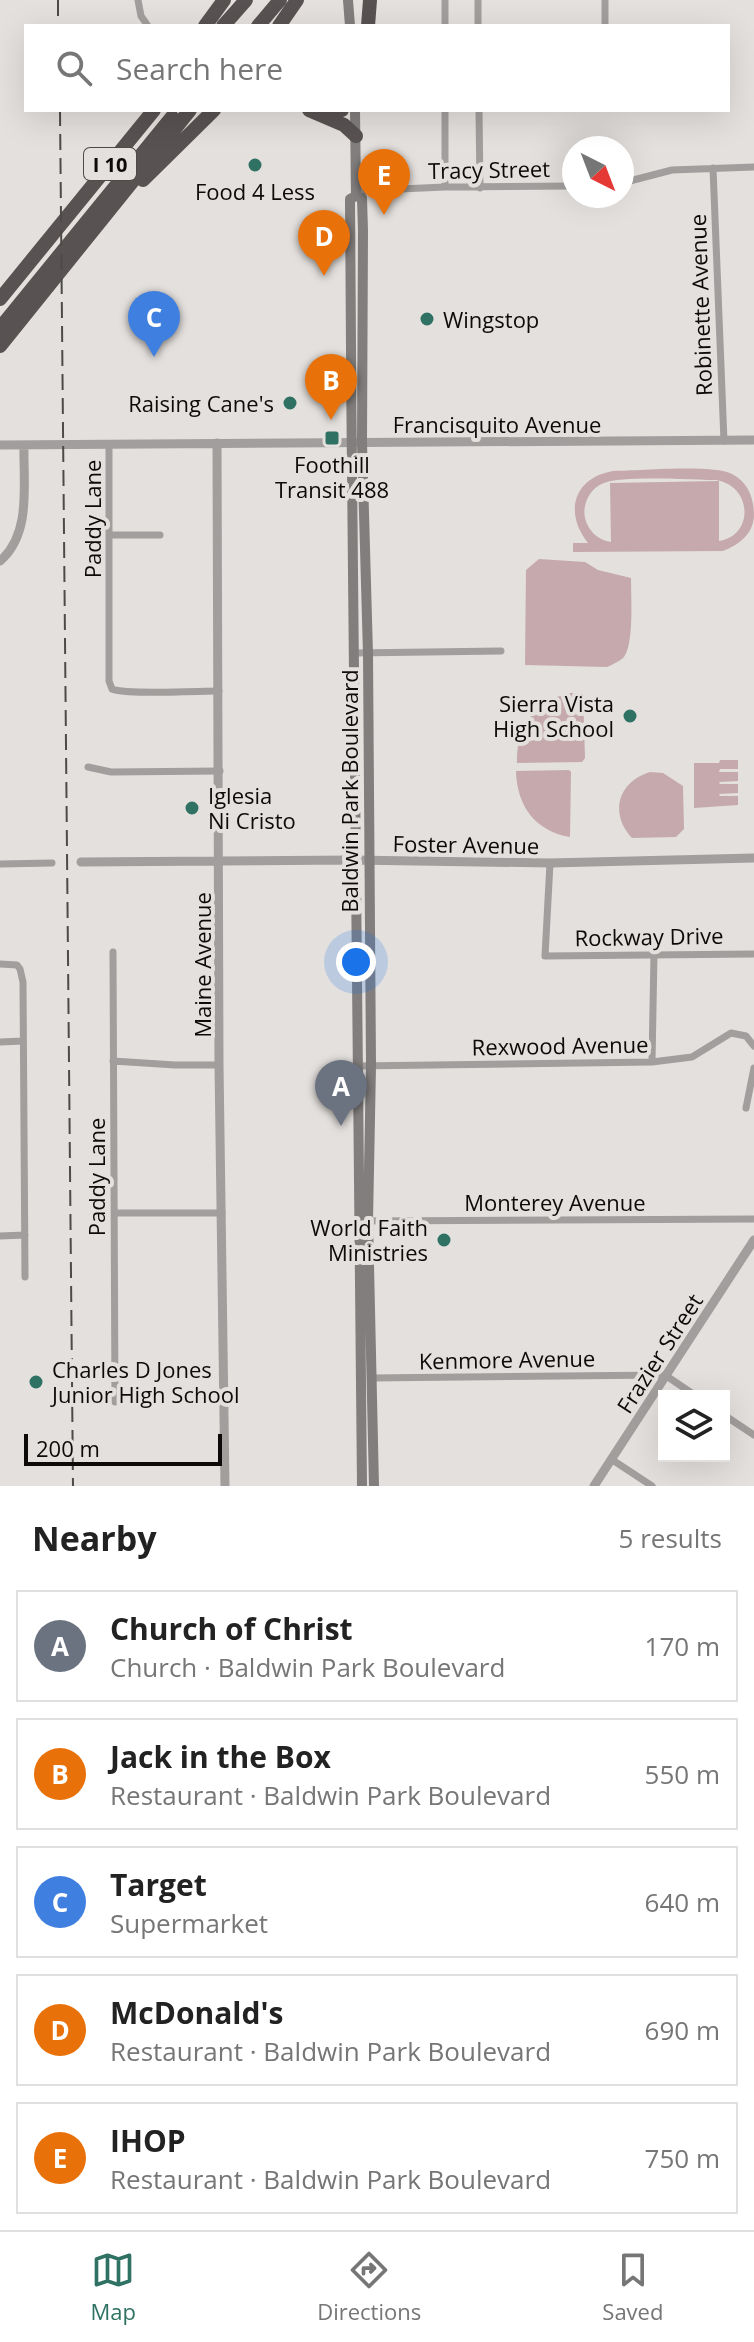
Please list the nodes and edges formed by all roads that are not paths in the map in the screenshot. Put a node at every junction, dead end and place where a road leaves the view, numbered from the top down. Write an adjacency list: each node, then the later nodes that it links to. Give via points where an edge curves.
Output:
1 (138, 0): 12 (street)
2 (224, 0): 13 (highway)
3 (246, 0): 14 (highway)
4 (267, 0): 15 (highway)
5 (280, 0): 16 (highway)
6 (297, 0): 17 (highway)
7 (348, 0): 18 (main road)
8 (370, 0): 19 (highway)
9 (445, 0): 20 (street)
10 (478, 0): 21 (street)
11 (605, 0): 22 (street)
12 (147, 24)
13 (206, 24)
14 (225, 24)
15 (248, 24)
16 (260, 24)
17 (280, 24)
18 (350, 24)
19 (368, 24)
20 (445, 24)
21 (478, 24)
22 (605, 24)
23 (153, 112): 41 (highway, I 10)
24 (163, 112): 41 (highway)
25 (176, 112): 41 (highway)
26 (188, 112): 40 (highway, I 10)
27 (212, 112): 40 (highway)
28 (314, 112): 32 (highway)
29 (355, 112): 32 (main road, Baldwin Park Boulevard)
30 (445, 112): 37 (street)
31 (479, 112): 38 (street)
32 (356, 136): 39 (main road, Baldwin Park Boulevard)
33 (754, 167): 34 (street)
34 (713, 168): 35 (street, via 672,170); 49 (street, Robinette Avenue)
35 (634, 180)
36 (562, 186): 38 (street, Tracy Street)
37 (445, 187): 38 (street, Tracy Street); 39 (street, Tracy Street)
38 (480, 188)
39 (356, 193): 43 (main road, Baldwin Park Boulevard, via 350,199); 47 (main road, Baldwin Park Boulevard, via 362,198)
40 (111, 210): 41 (highway, I 10)
41 (62, 246): 42 (highway, I 10); 44 (highway); 45 (highway); 46 (highway, I 10)
42 (0, 299)
43 (351, 308): 47 (main road); 51 (main road, Baldwin Park Boulevard)
44 (0, 315)
45 (0, 328)
46 (0, 346)
47 (362, 349): 51 (main road, Baldwin Park Boulevard)
48 (754, 440): 49 (street, Francisquito Avenue)
49 (724, 441): 51 (street, Francisquito Avenue)
50 (217, 443): 51 (street, Francisquito Avenue); 52 (street, Francisquito Avenue); 61 (street, Maine Avenue)
51 (356, 443): 59 (main road, Baldwin Park Boulevard); 60 (main road, Baldwin Park Boulevard)
52 (109, 444): 54 (street, Francisquito Avenue); 55 (street, Paddy Lane)
53 (0, 445): 54 (street, Francisquito Avenue)
54 (24, 445): 57 (street, via 20,531)
55 (109, 535): 56 (street); 61 (street, Paddy Lane, via 112,689)
56 (160, 535)
57 (0, 561)
58 (501, 651): 60 (street)
59 (354, 653): 60 (street); 66 (main road, Baldwin Park Boulevard)
60 (368, 654): 67 (main road, Baldwin Park Boulevard)
61 (219, 691): 63 (street, Maine Avenue)
62 (88, 767): 63 (street, via 111,772)
63 (220, 771): 65 (street, Maine Avenue)
64 (754, 858): 70 (street, Foster Avenue)
65 (220, 860): 66 (street, Foster Avenue); 68 (street, Foster Avenue); 81 (street, Maine Avenue)
66 (353, 860): 67 (street, Foster Avenue); 82 (main road, Baldwin Park Boulevard)
67 (369, 860): 70 (street, Foster Avenue); 83 (main road, Baldwin Park Boulevard)
68 (81, 862)
69 (52, 863): 71 (street)
70 (550, 863): 73 (street, Rockway Drive, via 545,956)
71 (0, 864)
72 (113, 952): 79 (street, Paddy Lane)
73 (654, 954): 74 (street, Rockway Drive); 80 (street)
74 (754, 954)
75 (0, 964): 76 (street, via 20,969)
76 (23, 1041): 77 (street); 90 (street)
77 (0, 1042)
78 (754, 1046): 80 (street, Rexwood Avenue, via 746,1036 731,1033 692,1057)
79 (113, 1061): 81 (street); 86 (street, Paddy Lane)
80 (652, 1062): 83 (street, Rexwood Avenue)
81 (219, 1065): 87 (street, Maine Avenue)
82 (355, 1066): 83 (street, Rexwood Avenue); 89 (main road, Baldwin Park Boulevard)
83 (371, 1066): 89 (main road, Baldwin Park Boulevard)
84 (754, 1068): 85 (street)
85 (746, 1108)
86 (114, 1213): 87 (street); 97 (street, Paddy Lane)
87 (222, 1213): 101 (street, Maine Avenue)
88 (754, 1219): 89 (street, Monterey Avenue)
89 (362, 1221): 95 (main road, Baldwin Park Boulevard)
90 (25, 1235): 91 (street); 93 (street)
91 (0, 1236)
92 (754, 1240): 94 (street, Frazier Street)
93 (25, 1277)
94 (665, 1375): 95 (street, Kenmore Avenue); 96 (street); 100 (street, Frazier Street)
95 (366, 1378): 102 (main road, Baldwin Park Boulevard); 103 (main road, Baldwin Park Boulevard)
96 (687, 1390)
97 (115, 1402)
98 (730, 1419): 99 (street)
99 (754, 1435)
100 (611, 1459): 104 (street, Frazier Street); 105 (street)
101 (225, 1486)
102 (362, 1486)
103 (374, 1486)
104 (594, 1486)
105 (652, 1486)

